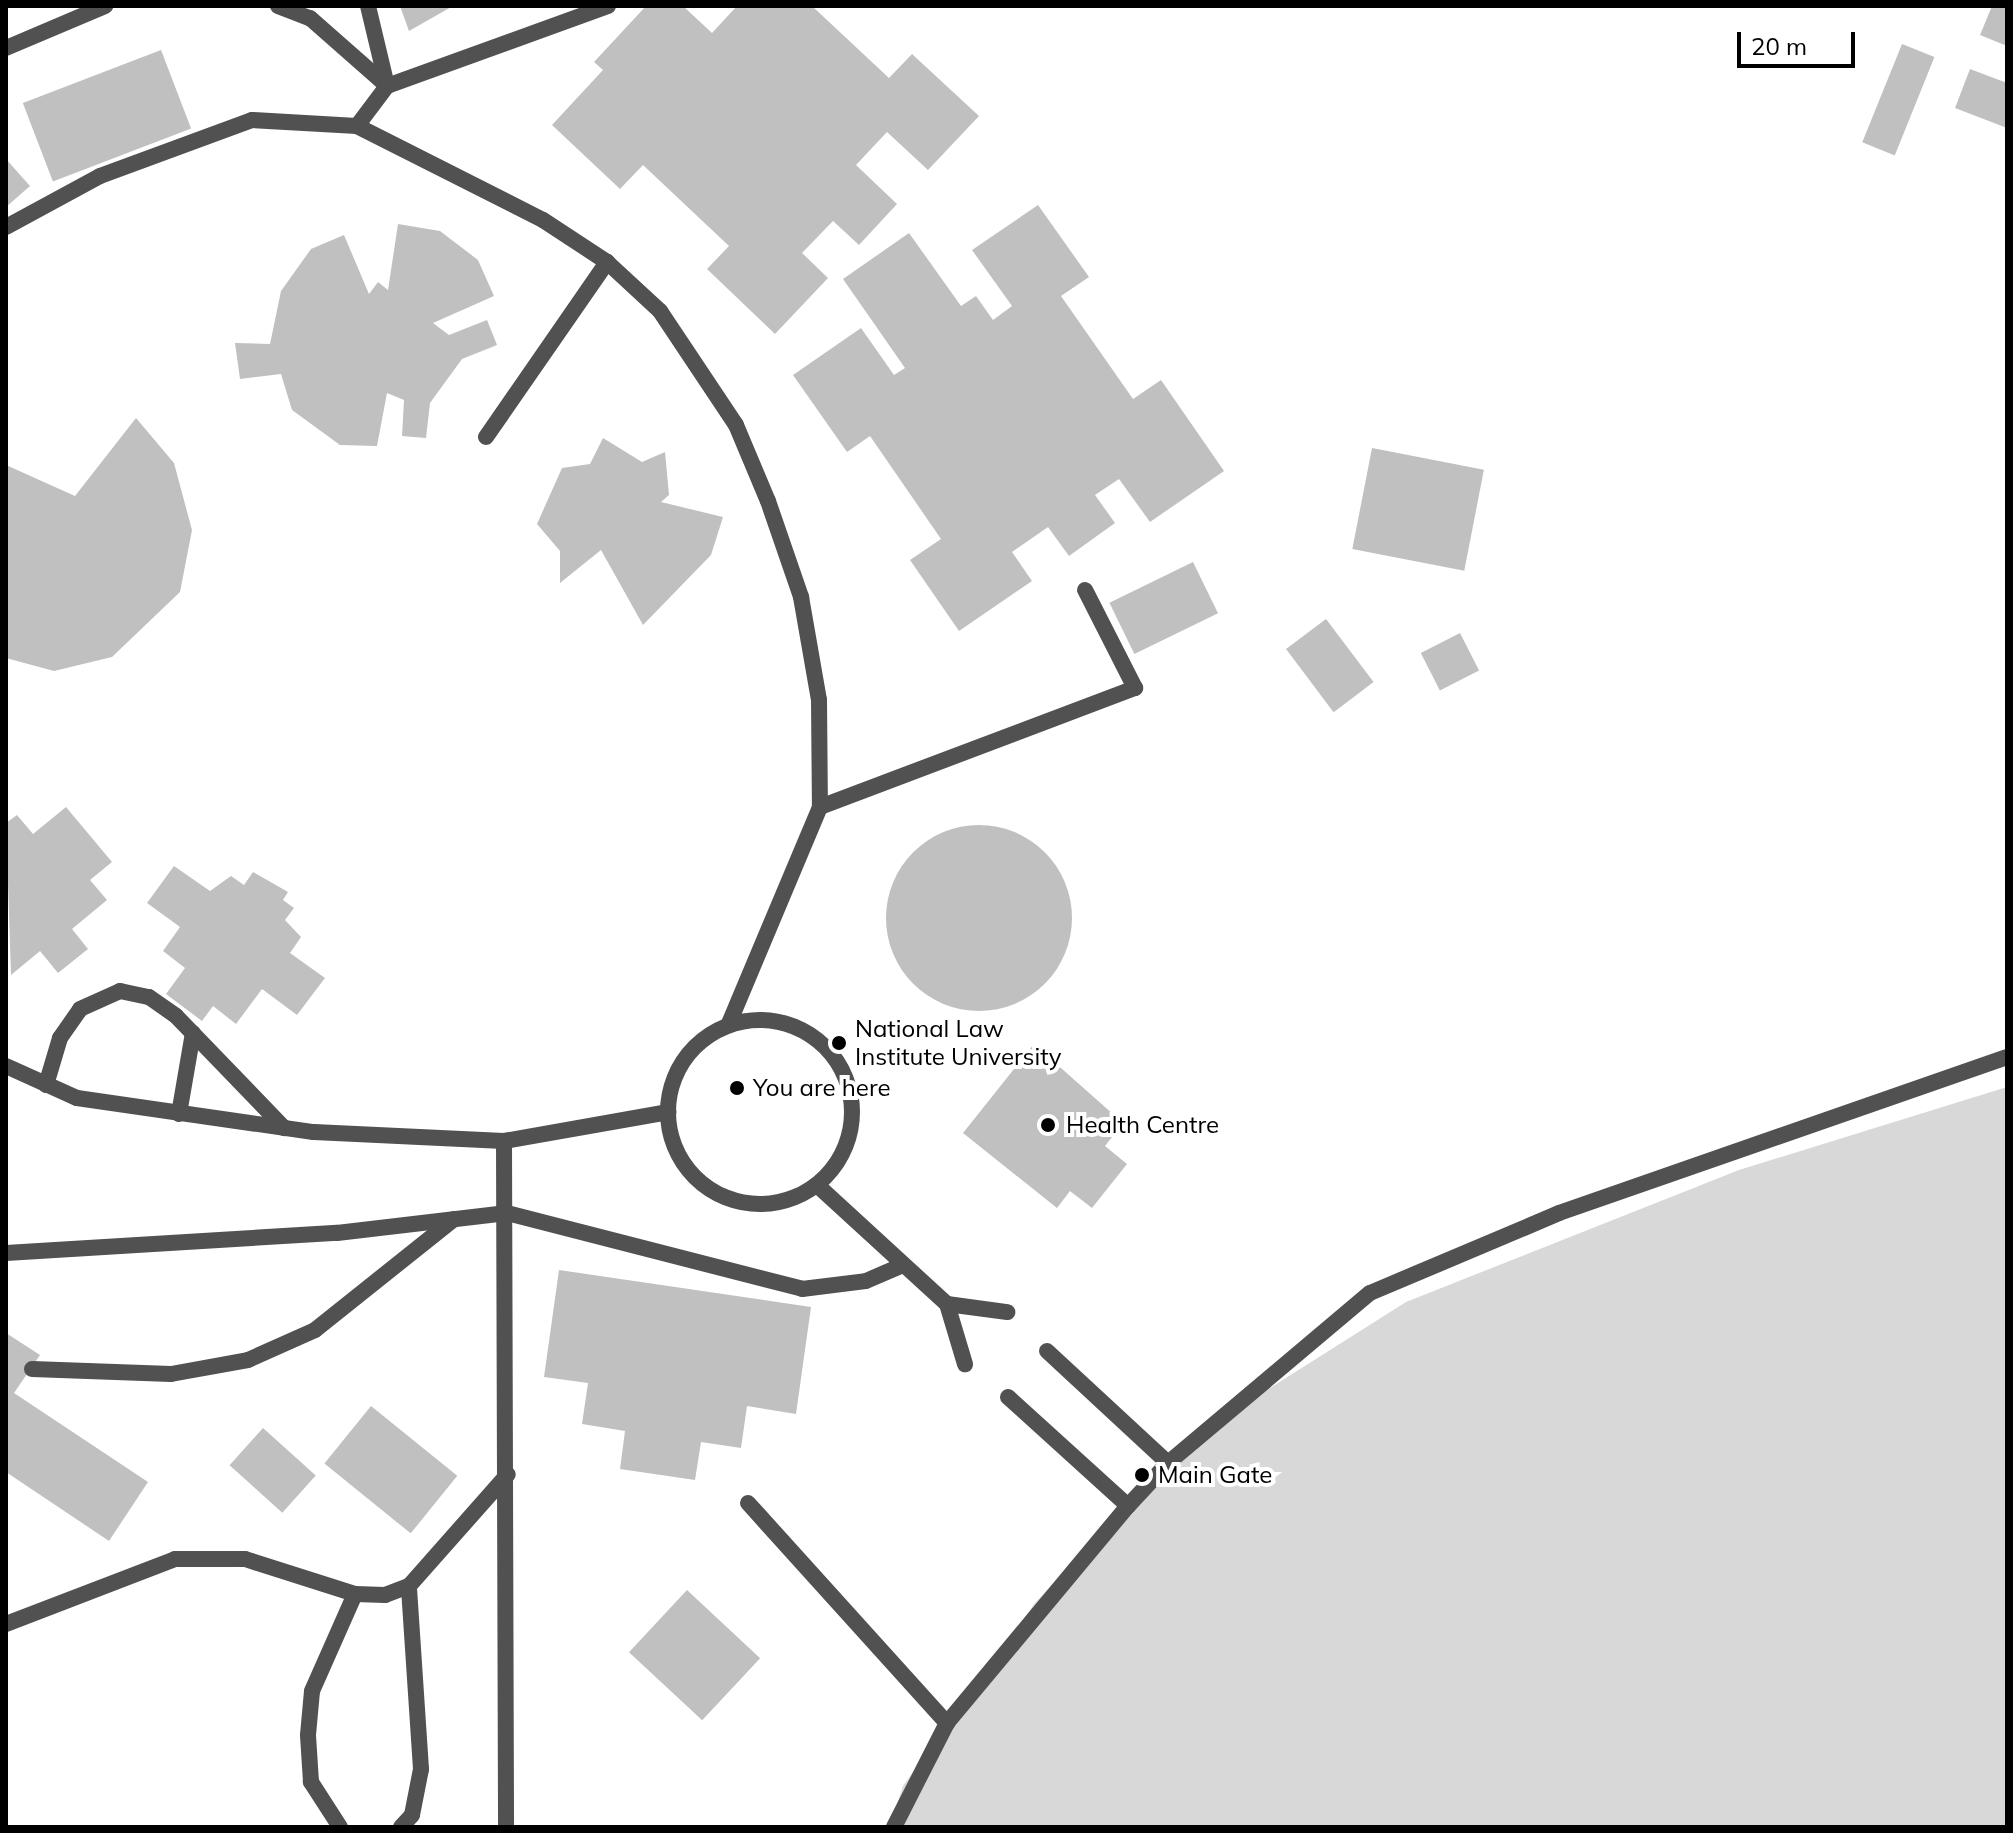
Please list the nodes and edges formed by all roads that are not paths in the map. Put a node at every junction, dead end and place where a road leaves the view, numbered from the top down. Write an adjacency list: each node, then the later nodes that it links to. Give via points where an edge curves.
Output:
1 (105, 6): 5 (street)
2 (278, 6): 6 (street, via 310,18)
3 (368, 6): 6 (street)
4 (608, 6): 6 (street)
5 (6, 48)
6 (387, 86): 7 (street)
7 (357, 126): 8 (street, via 252,120 100,176); 9 (street, via 543,220)
8 (6, 227)
9 (607, 262): 10 (street); 12 (street, via 660,311 702,366 768,501 801,597 819,700)
10 (486, 437)
11 (1085, 590): 12 (street, via 1135,688)
12 (820, 807): 13 (street)
13 (729, 1023): 18 (street, via 690,1052 676,1073); 22 (street, via 792,1028 838,1064 852,1106 851,1128 839,1160)
14 (193, 1033): 17 (street, via 149,997 120,991 99,997 80,1009 60,1038); 19 (street); 20 (street)
15 (2007, 1057): 33 (street, via 1559,1213 1370,1293)
16 (6, 1066): 17 (street)
17 (46, 1085): 19 (street, via 77,1098)
18 (668, 1112): 21 (street); 22 (street, via 687,1167 725,1198 774,1204)
19 (179, 1114): 20 (street)
20 (284, 1128): 21 (street)
21 (504, 1141): 23 (street)
22 (817, 1185): 26 (street)
23 (507, 1213): 24 (street); 26 (street, via 802,1289 866,1281); 34 (street)
24 (454, 1219): 25 (street); 31 (street, via 326,1322 248,1360 171,1374)
25 (6, 1253)
26 (903, 1265): 27 (street)
27 (947, 1304): 28 (street); 30 (street)
28 (1007, 1312)
29 (1047, 1351): 33 (street)
30 (965, 1364)
31 (32, 1369)
32 (1008, 1397): 36 (street)
33 (1168, 1463): 36 (street)
34 (508, 1474): 37 (street); 43 (street)
35 (748, 1503): 40 (street)
36 (1128, 1506): 40 (street)
37 (409, 1586): 38 (street); 42 (street, via 421,1769 412,1815)
38 (355, 1594): 39 (street, via 245,1559 175,1559); 41 (street, via 312,1691 308,1735 311,1782)
39 (6, 1624)
40 (947, 1723): 44 (street)
41 (340, 1827)
42 (401, 1827)
43 (506, 1827)
44 (894, 1827)

